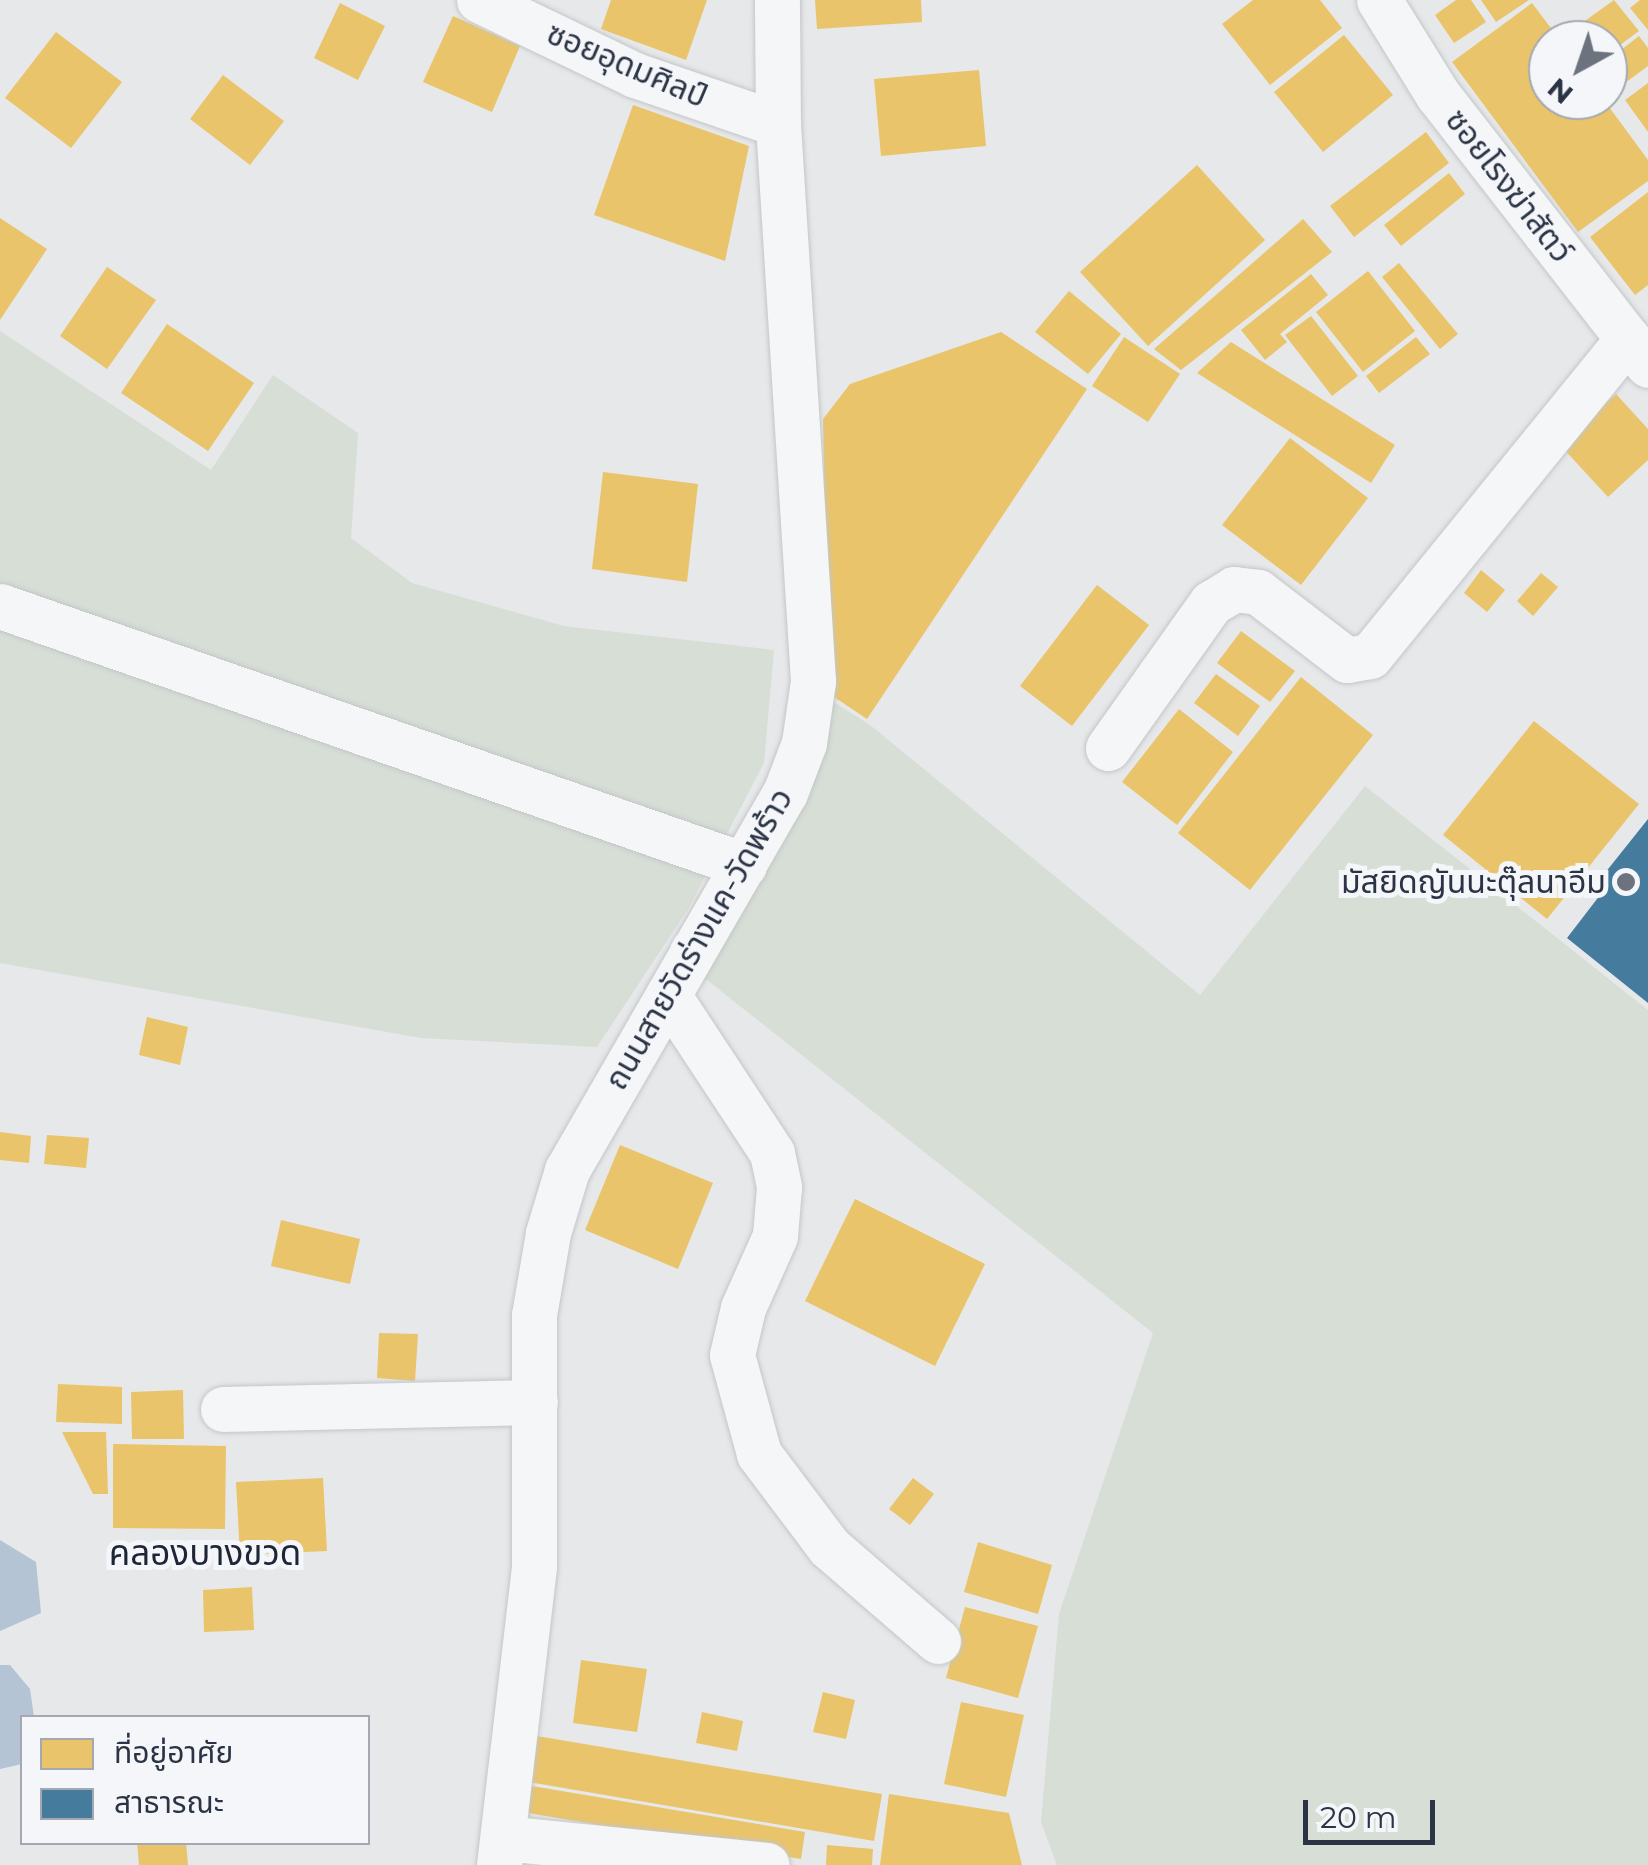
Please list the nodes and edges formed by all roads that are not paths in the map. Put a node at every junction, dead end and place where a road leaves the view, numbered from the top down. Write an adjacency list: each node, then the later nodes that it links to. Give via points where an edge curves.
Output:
1 (479, 0): 4 (street, ซอยอุดมศิลป์, via 634,75)
2 (777, 0): 4 (street, ถนนสายวัดร่างแค-วัดพร้าว)
3 (1379, 0): 5 (street, ซอยโรงฆ่าสัตว์, via 1438,95)
4 (778, 124): 8 (street, ถนนสายวัดร่างแค-วัดพร้าว, via 813,681 804,743 786,793)
5 (1638, 352): 7 (street, via 1370,656 1347,660 1258,592 1234,588 1211,603)
6 (0, 606): 8 (street)
7 (1108, 748)
8 (744, 865): 9 (street, ถนนสายวัดร่างแค-วัดพร้าว)
9 (668, 995): 10 (street, ถนนสายวัดร่างแค-วัดพร้าว, via 567,1170 534,1315); 12 (street, via 772,1153 779,1187 775,1236 732,1355 760,1454 829,1547)
10 (535, 1402): 11 (street); 13 (street, ถนนสายวัดร่างแค-วัดพร้าว, via 534,1566)
11 (223, 1409)
12 (938, 1641)
13 (501, 1851): 14 (street)
14 (767, 1865)

